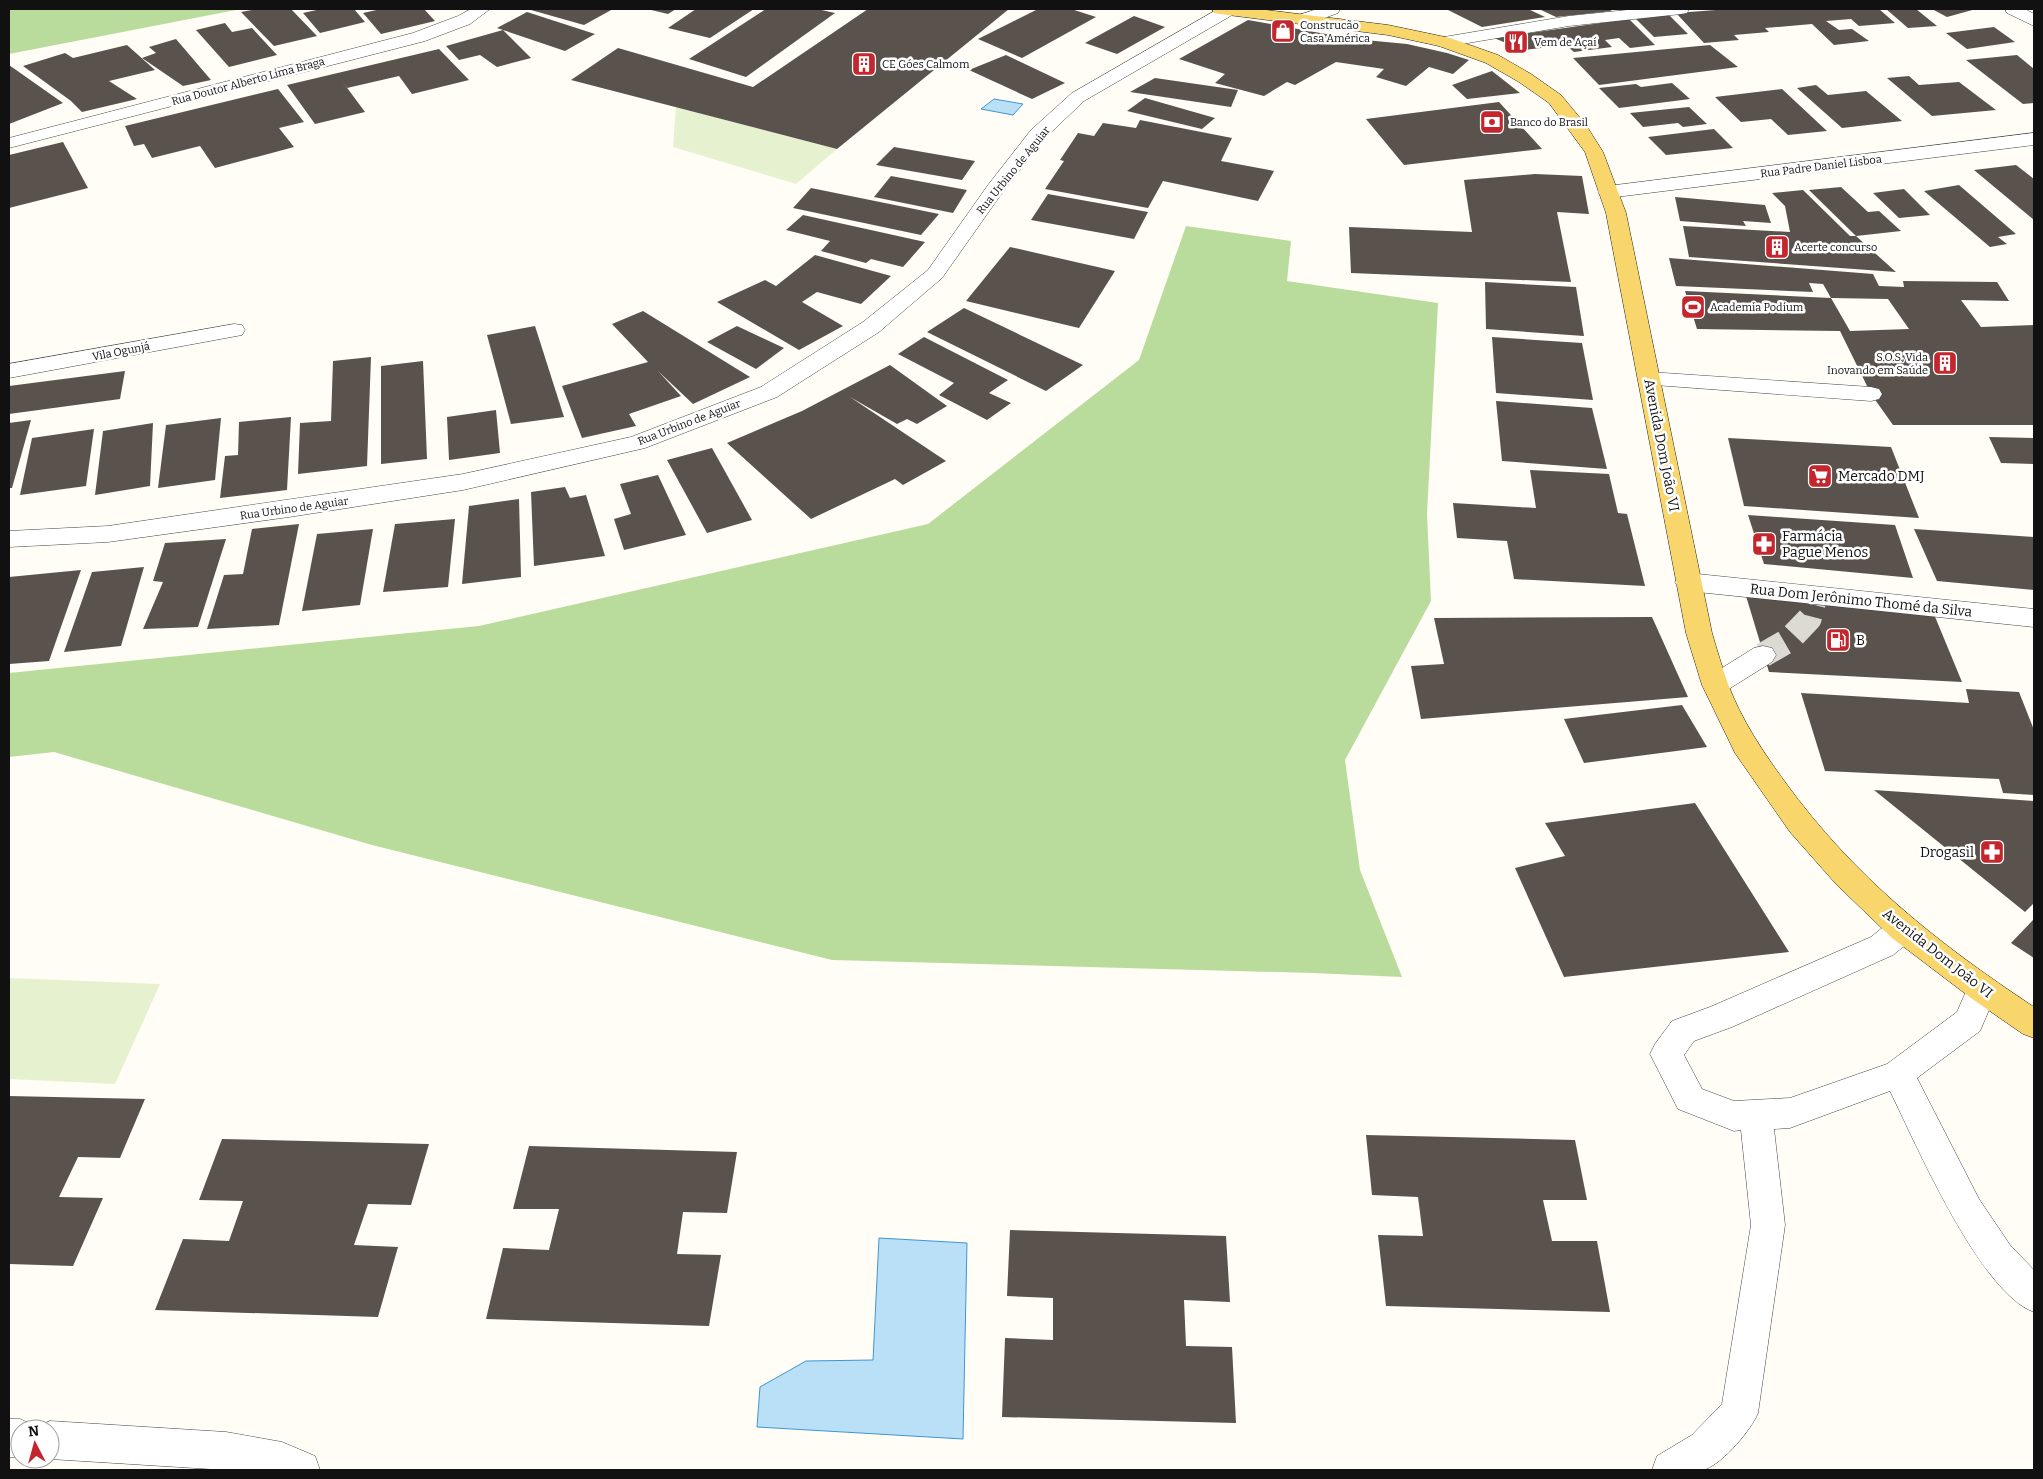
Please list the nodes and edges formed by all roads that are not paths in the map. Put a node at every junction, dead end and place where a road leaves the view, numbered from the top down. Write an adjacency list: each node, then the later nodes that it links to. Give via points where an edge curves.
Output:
1 (482, 9): 10 (street, Rua Doutor Alberto Lima Braga, via 464,20 419,37)
2 (1224, 9): 6 (main road, Avenida Dom João VI); 16 (street, Rua Urbino de Aguiar, via 1078,97 1038,134 935,274 871,328 769,392 637,442 462,482 108,534)
3 (1332, 9): 6 (street)
4 (1681, 9): 8 (street, via 1569,21)
5 (2013, 9): 7 (street)
6 (1305, 19): 8 (main road, Avenida Dom João VI, via 1388,30)
7 (2034, 21)
8 (1444, 42): 11 (main road, Avenida Dom João VI, via 1492,59 1555,99 1594,152)
9 (2034, 139): 11 (street, Rua Padre Daniel Lisboa)
10 (10, 143)
11 (1608, 192): 14 (main road, Avenida Dom João VI, via 1616,213)
12 (234, 330): 13 (street, Vila Ogunjá)
13 (9, 371)
14 (1650, 379): 15 (street); 17 (main road, Avenida Dom João VI)
15 (1871, 394)
16 (9, 539)
17 (1688, 582): 18 (street, Rua Dom Jerônimo Thomé da Silva, via 1814,598); 20 (main road, Avenida Dom João VI)
18 (2034, 618)
19 (1763, 655): 20 (street)
20 (1715, 685): 21 (main road, Avenida Dom João VI, via 1749,753 1800,824 1846,876)
21 (1903, 929): 22 (main road, Avenida Dom João VI); 25 (street, via 1882,946 1683,1031 1666,1054 1690,1099 1734,1116)
22 (1982, 989): 23 (main road, Avenida Dom João VI); 24 (street, via 1969,1021)
23 (2034, 1024)
24 (1898, 1074): 25 (street, via 1790,1113); 26 (street, via 1967,1210 1998,1256)
25 (1756, 1116): 29 (street, via 1768,1225 1739,1412 1705,1448)
26 (2034, 1295)
27 (60, 1441): 28 (street, via 226,1451 282,1460)
28 (301, 1470)
29 (1671, 1470)

